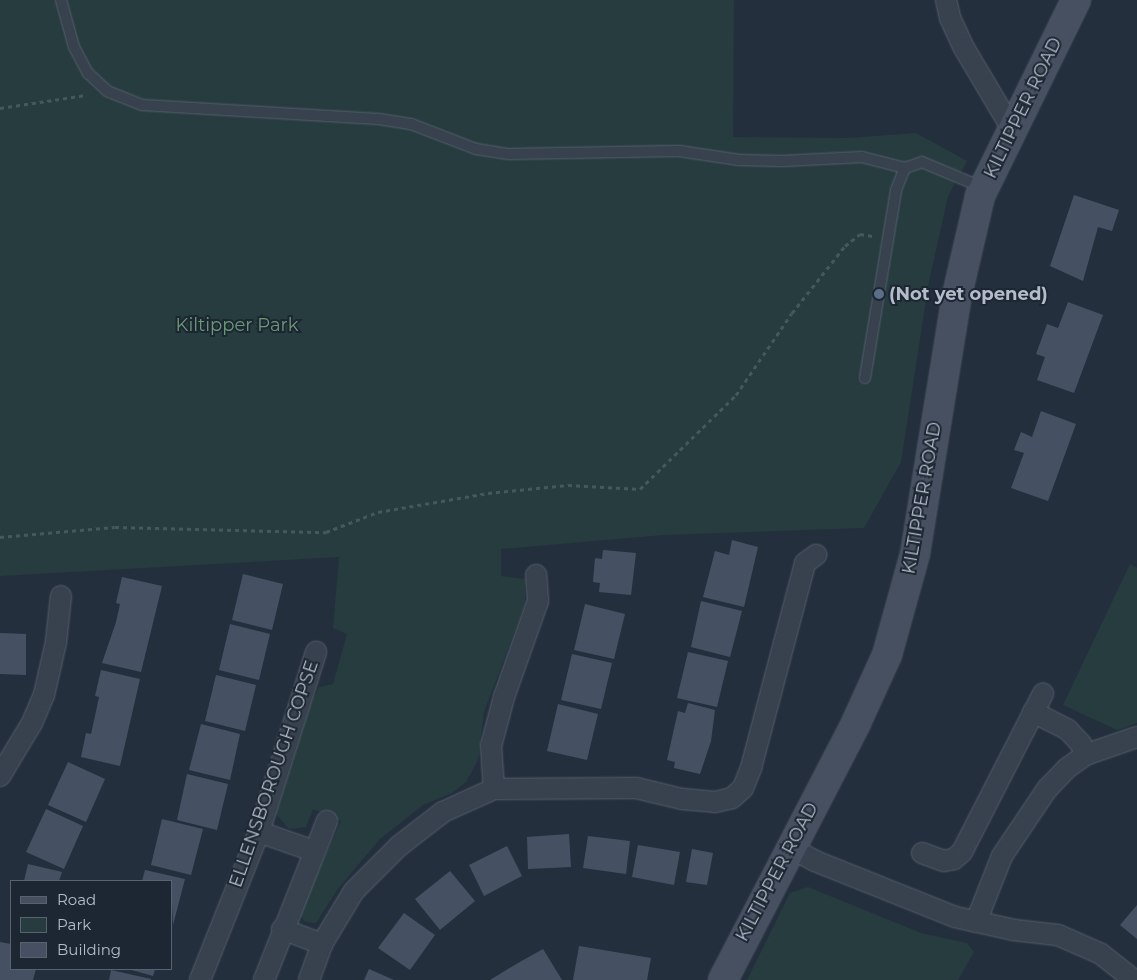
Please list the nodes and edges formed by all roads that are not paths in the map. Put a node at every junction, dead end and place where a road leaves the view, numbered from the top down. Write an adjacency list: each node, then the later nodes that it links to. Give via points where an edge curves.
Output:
1 (61, 0): 5 (lane, via 74,47 88,73 106,91 142,105 379,119 411,124 476,149 509,154 679,151 739,160 862,158)
2 (946, 0): 4 (street, via 950,18 964,48)
3 (1076, 0): 4 (street, KILTIPPER ROAD)
4 (1012, 127): 6 (street, KILTIPPER ROAD)
5 (905, 168): 6 (lane, via 922,162); 7 (lane, via 896,190)
6 (984, 188): 21 (street, KILTIPPER ROAD, via 957,295 915,554 887,655 856,724)
7 (865, 378)
8 (816, 555): 18 (street, via 805,563 751,768 743,788 732,798 715,802 682,799 636,788)
9 (536, 575): 18 (street, via 538,601 504,697 491,746)
10 (61, 596): 15 (street, via 56,642 44,695 32,723)
11 (316, 652): 20 (street, ELLENSBOROUGH COPSE)
12 (1043, 694): 13 (street)
13 (1034, 712): 16 (street, via 1068,730 1081,744); 23 (street, via 962,852 954,859 944,861)
14 (1137, 737): 16 (street)
15 (5, 754): 17 (street)
16 (1085, 755): 24 (street, via 1066,769 1032,808 998,864)
17 (0, 776)
18 (494, 789): 26 (street, via 442,812 398,846 354,891)
19 (327, 821): 22 (street)
20 (259, 832): 22 (street); 27 (street, ELLENSBOROUGH COPSE)
21 (789, 847): 24 (street, via 815,862 904,898); 30 (street, KILTIPPER ROAD)
22 (314, 851): 25 (street)
23 (922, 853)
24 (976, 922): 31 (street, via 1058,935 1102,954)
25 (282, 929): 26 (street); 28 (street)
26 (322, 944): 29 (street)
27 (200, 980)
28 (264, 980)
29 (309, 980)
30 (722, 980)
31 (1134, 980)

